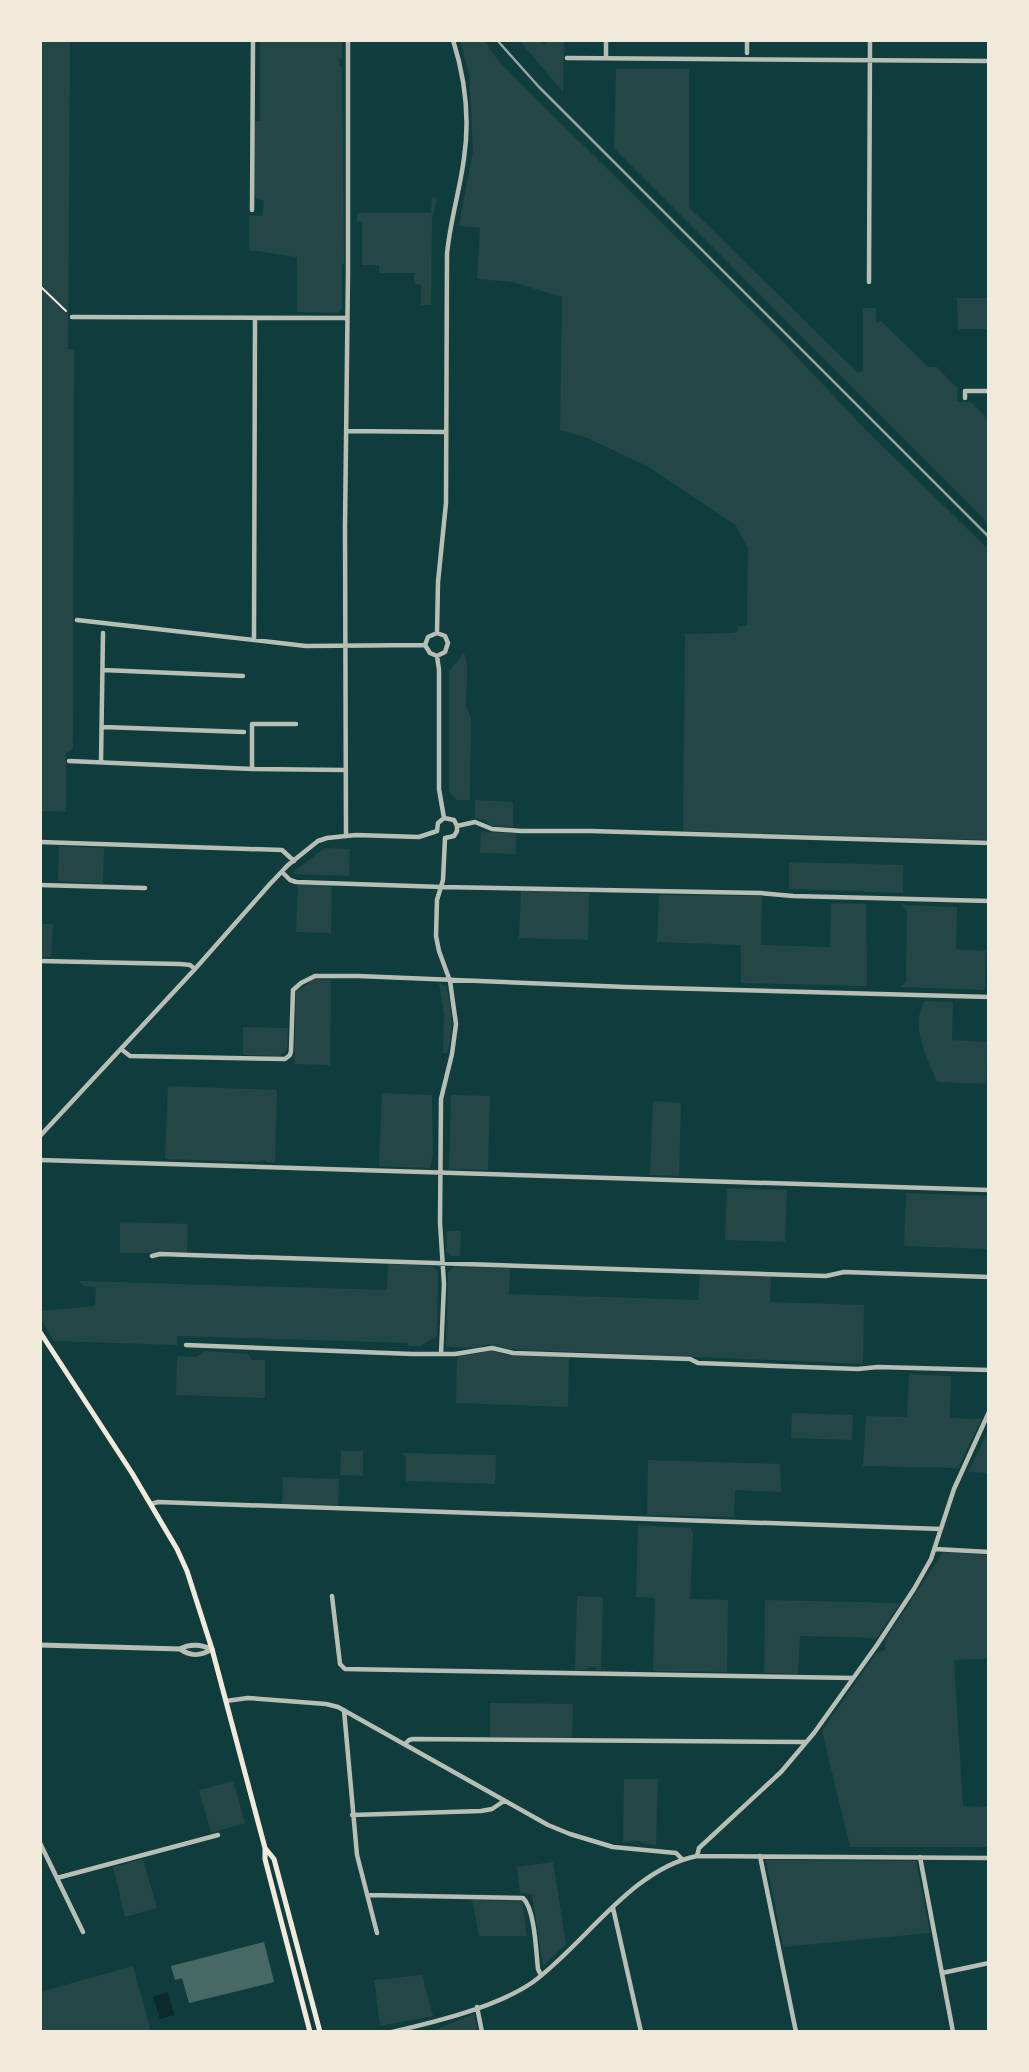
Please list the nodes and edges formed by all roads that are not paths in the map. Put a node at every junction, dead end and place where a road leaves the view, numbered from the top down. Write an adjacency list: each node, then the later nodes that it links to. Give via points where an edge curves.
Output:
1 (253, 40): 12 (street)
2 (348, 40): 15 (street)
3 (453, 40): 20 (street, via 464,84 467,127 447,254)
4 (606, 40): 9 (street)
5 (747, 40): 7 (street)
6 (870, 40): 10 (street)
7 (747, 53)
8 (567, 58): 9 (street)
9 (606, 58): 10 (street)
10 (870, 61): 11 (street); 13 (street)
11 (989, 61)
12 (252, 210)
13 (869, 282)
14 (72, 317): 16 (street)
15 (347, 318): 16 (street); 19 (street)
16 (255, 319): 24 (street)
17 (989, 391): 18 (street, via 965,390)
18 (964, 398)
19 (346, 431): 20 (street); 26 (street)
20 (446, 432): 23 (street)
21 (77, 620): 24 (street)
22 (103, 633): 28 (street)
23 (437, 633): 25 (street, via 428,637); 27 (street, via 448,643 445,652)
24 (254, 640): 26 (street)
25 (425, 645): 26 (street); 27 (street)
26 (346, 646): 36 (street)
27 (437, 656): 37 (street, via 439,789)
28 (103, 670): 29 (street); 31 (street)
29 (243, 676)
30 (296, 724): 35 (street, via 253,724)
31 (103, 727): 32 (street); 34 (street)
32 (243, 732)
33 (69, 761): 34 (street)
34 (102, 762): 35 (street)
35 (252, 769): 36 (street)
36 (346, 770): 40 (street)
37 (444, 818): 38 (street, via 451,818); 39 (street, via 438,822)
38 (457, 826): 41 (street, via 454,836); 43 (street, via 475,822 502,830)
39 (438, 831): 40 (street, via 419,837); 41 (street)
40 (346, 836): 44 (street, via 318,841)
41 (445, 838): 47 (street)
42 (40, 842): 44 (street, via 282,850)
43 (989, 843)
44 (294, 861): 45 (street)
45 (282, 872): 47 (street, via 296,882); 51 (street)
46 (40, 885): 48 (street)
47 (442, 887): 49 (street); 52 (street, via 436,936)
48 (145, 888)
49 (989, 901)
50 (40, 961): 51 (street, via 180,964)
51 (195, 969): 54 (street)
52 (450, 981): 53 (street); 54 (street, via 309,978 293,990 291,1051 282,1060 130,1056); 57 (street, via 456,1024 441,1099)
53 (989, 997)
54 (121, 1049): 55 (street)
55 (40, 1136)
56 (40, 1160): 57 (street)
57 (442, 1172): 58 (street); 60 (street)
58 (989, 1190)
59 (152, 1256): 60 (street)
60 (443, 1263): 61 (street); 64 (street)
61 (989, 1277)
62 (41, 1335): 67 (main road)
63 (187, 1345): 64 (street)
64 (441, 1354): 65 (street, via 492,1348 698,1363)
65 (989, 1370)
66 (989, 1412): 68 (street)
67 (151, 1504): 68 (street); 74 (main road, via 187,1571)
68 (941, 1529): 69 (street)
69 (935, 1549): 70 (street); 75 (street, via 914,1589)
70 (989, 1552)
71 (332, 1596): 75 (street, via 340,1664 345,1669)
72 (40, 1645): 73 (street)
73 (180, 1649): 74 (street, via 202,1645); 74 (street, via 188,1655)
74 (212, 1650): 76 (main road)
75 (853, 1678): 78 (street)
76 (226, 1701): 77 (street, via 282,1700); 84 (main road)
77 (344, 1710): 79 (street); 81 (street)
78 (807, 1742): 79 (street, via 412,1739); 85 (street)
79 (405, 1744): 80 (street)
80 (504, 1801): 81 (street, via 481,1811); 89 (street, via 570,1834 613,1847 676,1853)
81 (352, 1815): 91 (street)
82 (218, 1835): 90 (street)
83 (40, 1843): 90 (street)
84 (265, 1848): 99 (main road); 100 (main road, via 274,1859)
85 (696, 1856): 86 (street); 89 (street)
86 (760, 1856): 87 (street); 104 (street)
87 (920, 1857): 88 (street); 96 (street)
88 (989, 1858)
89 (682, 1859): 92 (street, via 643,1881)
90 (57, 1878): 93 (street)
91 (367, 1895): 94 (street); 97 (street, via 523,1898 528,1903)
92 (613, 1908): 97 (street); 103 (street)
93 (83, 1933)
94 (377, 1933)
95 (989, 1963): 96 (street)
96 (942, 1973): 105 (street)
97 (541, 1975): 98 (street, via 512,1994)
98 (477, 2007): 101 (street); 102 (street)
99 (310, 2032)
100 (320, 2032)
101 (392, 2032)
102 (482, 2032)
103 (641, 2032)
104 (796, 2032)
105 (953, 2032)

